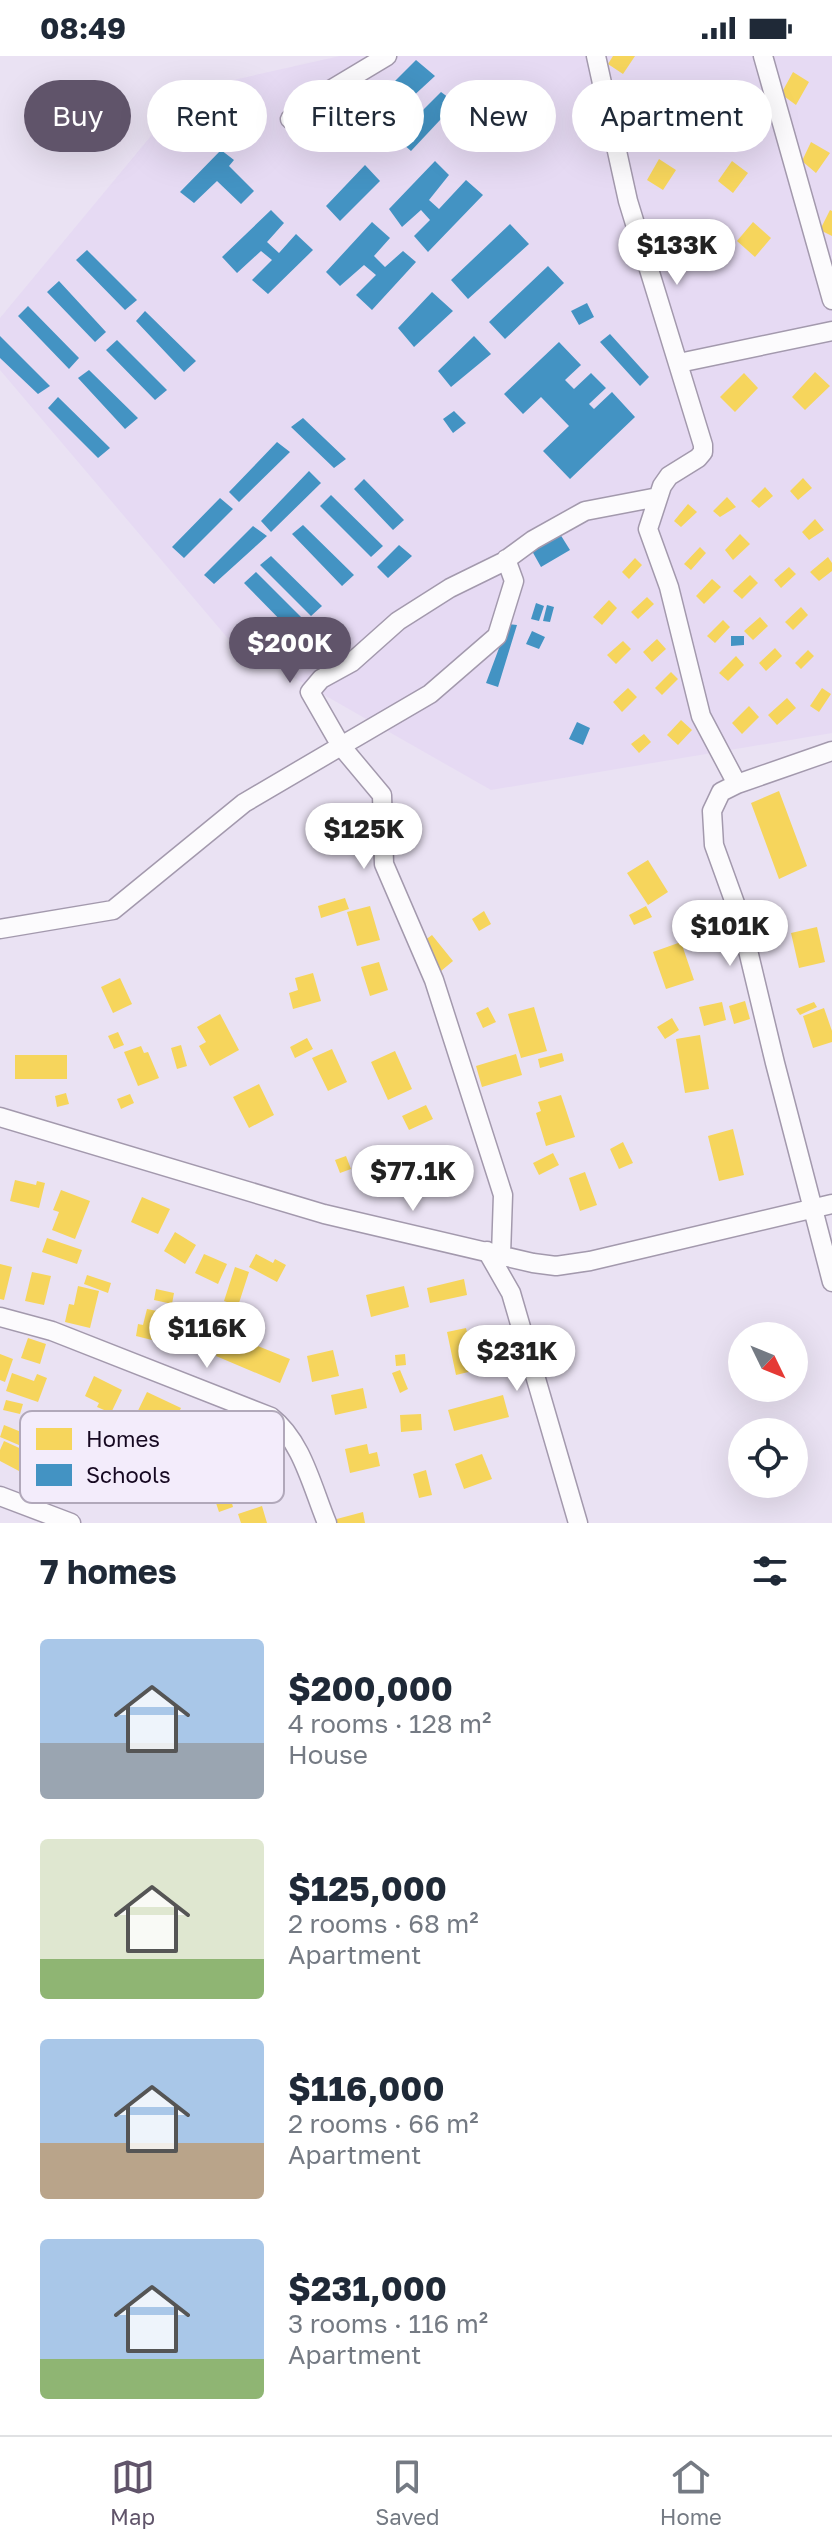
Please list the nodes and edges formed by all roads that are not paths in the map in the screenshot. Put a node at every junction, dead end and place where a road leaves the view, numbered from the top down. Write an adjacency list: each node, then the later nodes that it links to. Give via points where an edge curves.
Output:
1 (387, 56): 4 (street)
2 (596, 56): 7 (street, via 628,201)
3 (763, 56): 5 (street)
4 (347, 80)
5 (832, 300)
6 (832, 331): 7 (street)
7 (679, 363): 8 (street, via 703,452 669,476)
8 (658, 497): 9 (street, via 585,511); 12 (street, via 648,529 669,587 701,716)
9 (506, 559): 10 (street, via 514,581 497,636 430,694); 10 (street, via 398,621 352,662 321,679 310,692)
10 (341, 746): 13 (street, via 244,803 113,910); 17 (street, via 382,795 384,864 434,980 503,1195)
11 (832, 751): 12 (street)
12 (737, 784): 16 (street, via 721,792 712,811 714,845 740,917)
13 (0, 929)
14 (0, 1117): 17 (street, via 324,1214)
15 (832, 1204): 16 (street)
16 (812, 1210): 17 (street, via 556,1266); 18 (street)
17 (494, 1253): 25 (street, via 511,1293)
18 (832, 1282)
19 (0, 1317): 20 (street, via 62,1335)
20 (256, 1411)
21 (284, 1427): 24 (street)
22 (0, 1496): 23 (street)
23 (71, 1523)
24 (327, 1523)
25 (578, 1523)

